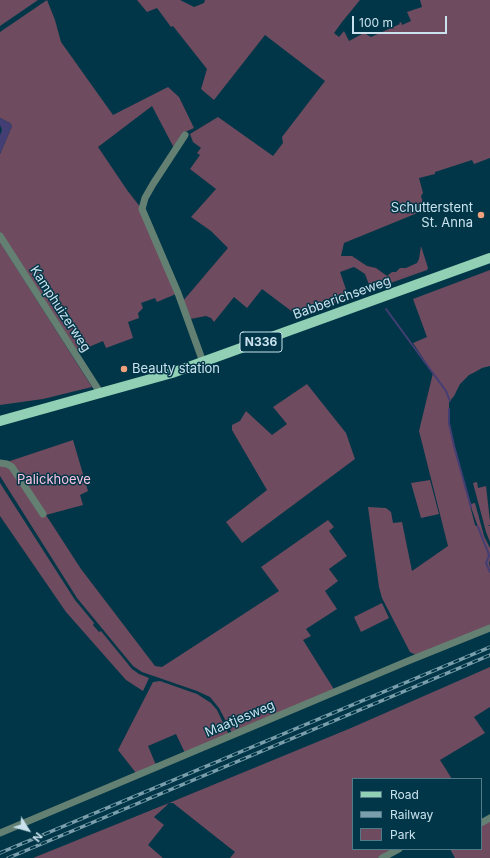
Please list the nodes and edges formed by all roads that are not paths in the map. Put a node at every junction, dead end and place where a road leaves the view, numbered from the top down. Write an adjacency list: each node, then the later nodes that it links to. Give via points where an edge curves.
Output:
1 (185, 136): 4 (street, via 153,184 142,209 178,293)
2 (0, 236): 5 (street, Kamphuizerweg)
3 (490, 258): 4 (main road, Babberichseweg / N336)
4 (203, 362): 5 (main road, Babberichseweg / N336, via 172,374)
5 (101, 394): 6 (main road, Babberichseweg / N336)
6 (0, 421)
7 (0, 463): 8 (street, via 12,467)
8 (43, 514)
9 (490, 628): 10 (street, Maatjesweg)
10 (0, 833)
11 (396, 850): 12 (street)
12 (382, 858)

